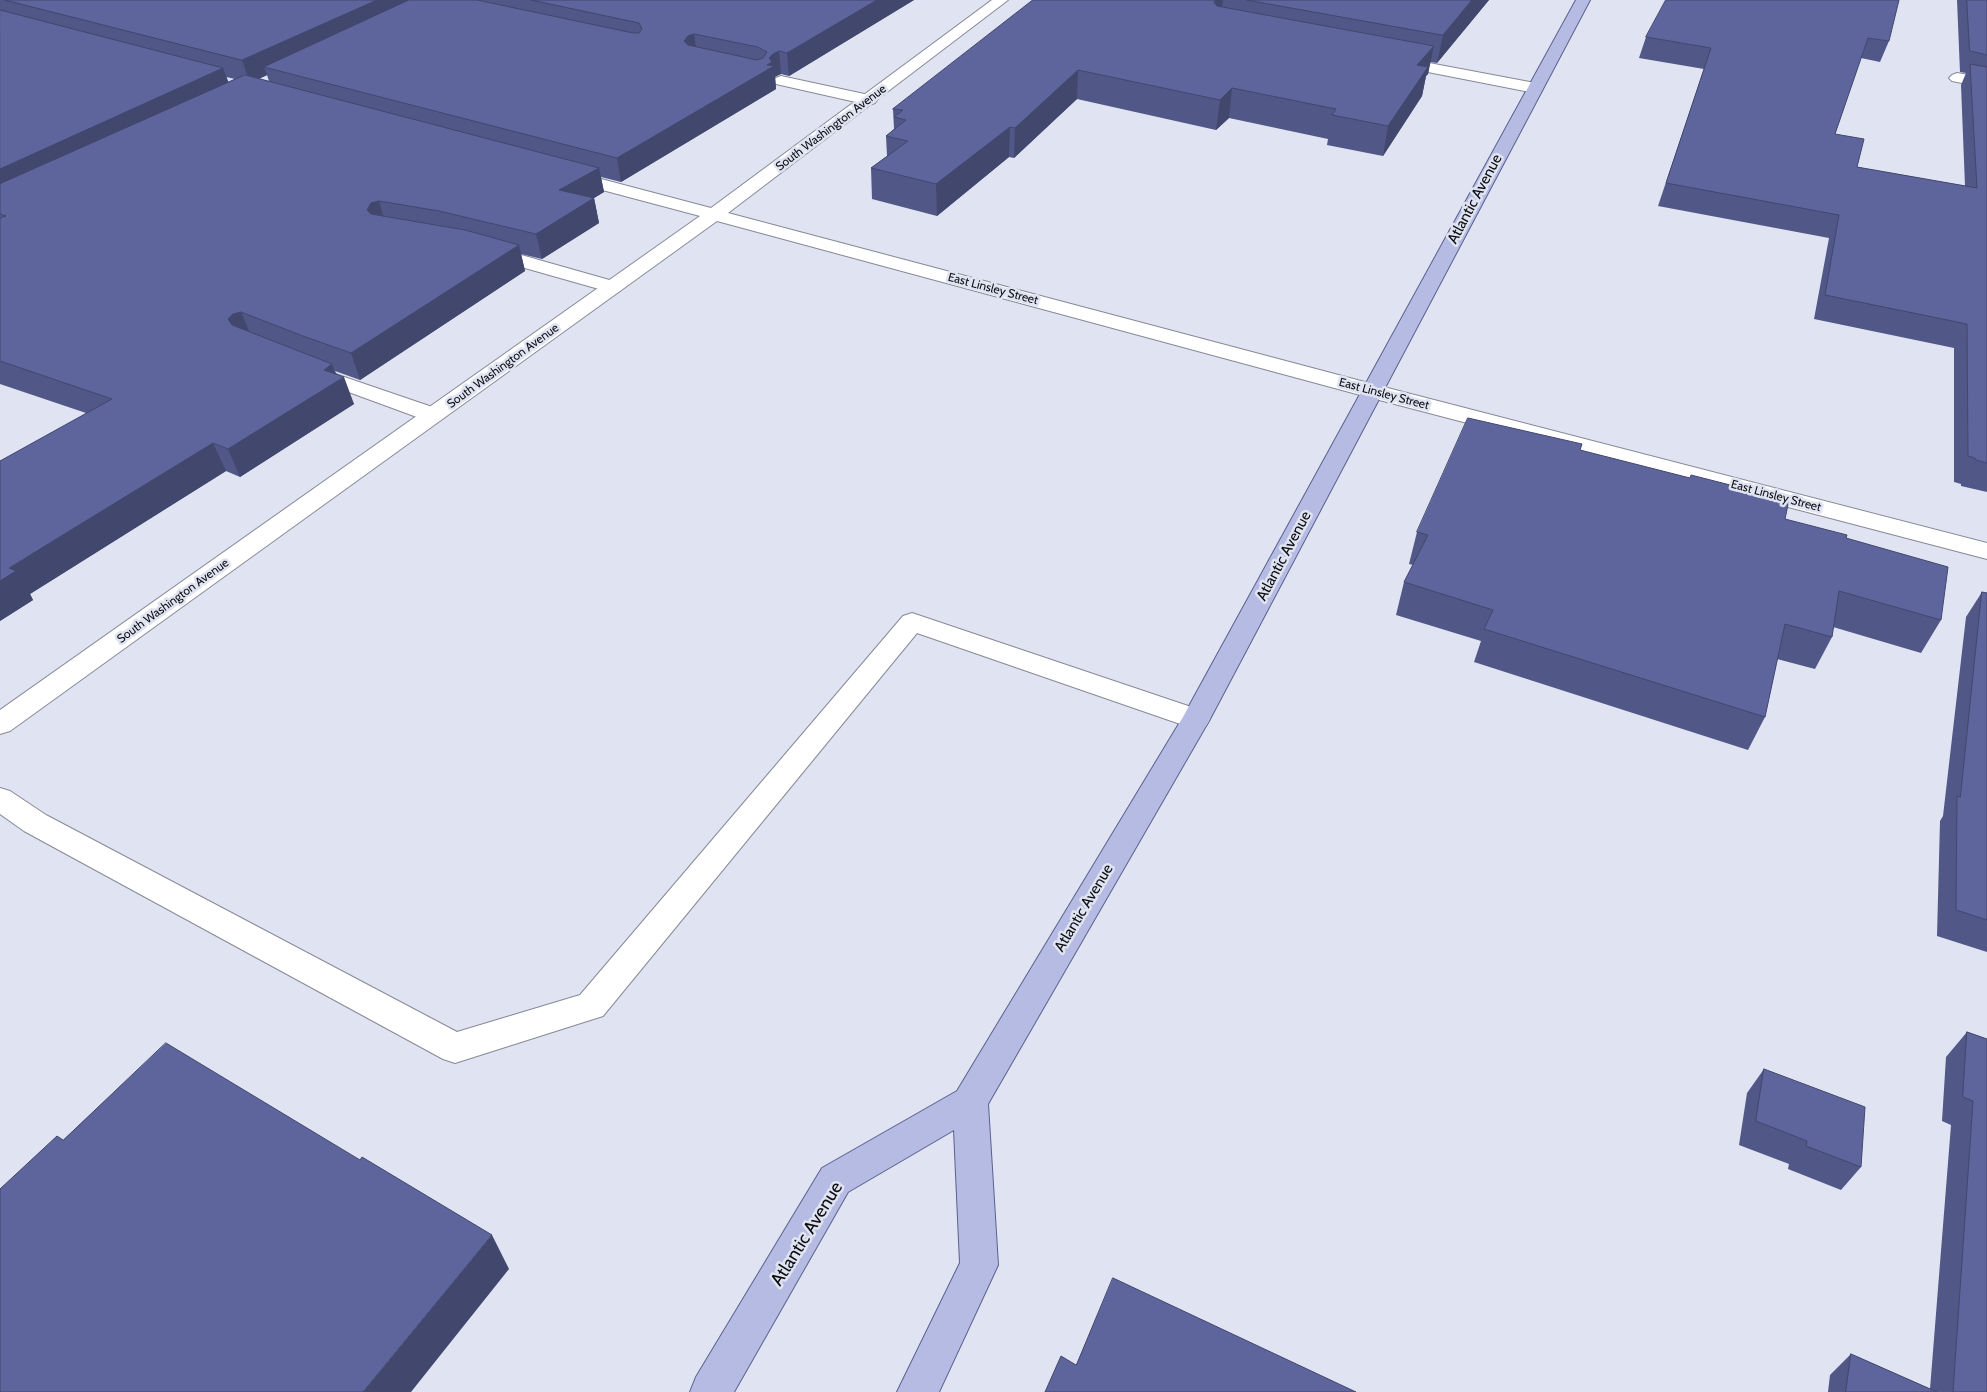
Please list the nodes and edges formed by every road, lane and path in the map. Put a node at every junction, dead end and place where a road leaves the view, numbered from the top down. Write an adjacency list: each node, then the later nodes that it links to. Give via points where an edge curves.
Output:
1 (1001, 0): 8 (street, South Washington Avenue)
2 (1583, 0): 7 (main road, Atlantic Avenue)
3 (1373, 57): 7 (street)
4 (1956, 78): 6 (street)
5 (782, 81): 8 (street)
6 (1987, 83)
7 (1535, 88): 14 (main road, Atlantic Avenue)
8 (869, 100): 10 (street, South Washington Avenue)
9 (554, 171): 10 (street, East Linsley Street)
10 (715, 214): 12 (street, South Washington Avenue); 14 (street, East Linsley Street)
11 (468, 248): 12 (street)
12 (613, 287): 15 (street, South Washington Avenue)
13 (296, 366): 15 (street)
14 (1372, 391): 16 (street, East Linsley Street); 17 (main road, Atlantic Avenue)
15 (433, 415): 18 (street, South Washington Avenue)
16 (1987, 551)
17 (1196, 718): 19 (street, via 912,622 591,1006 455,1048 30,820); 20 (main road, Atlantic Avenue)
18 (0, 724)
19 (0, 799)
20 (970, 1102): 21 (main road, Atlantic Avenue, via 836,1180); 22 (main road, via 979,1265)
21 (711, 1392)
22 (918, 1392)

